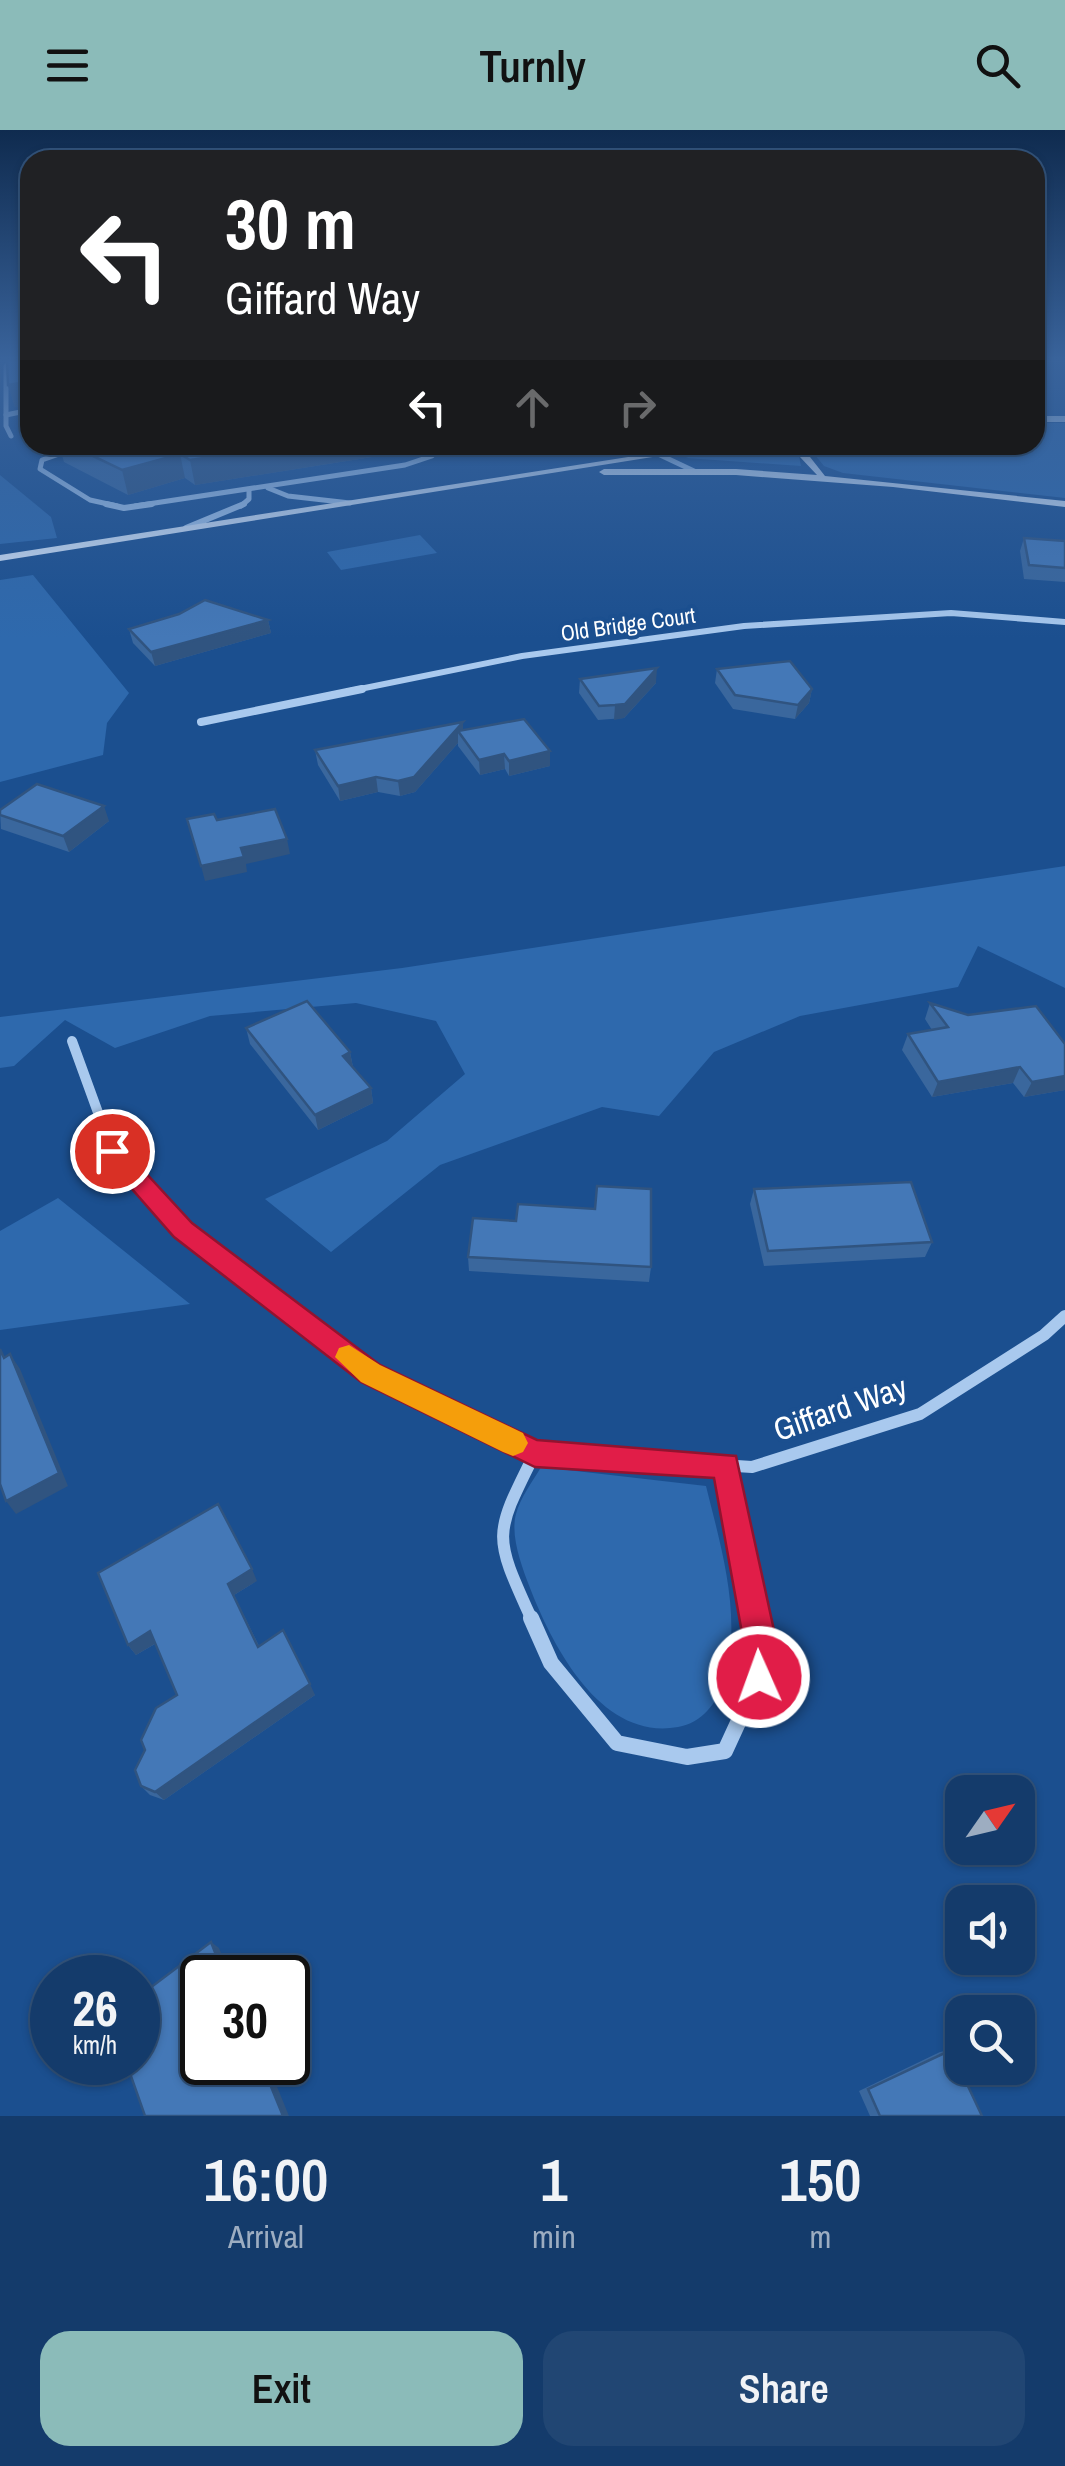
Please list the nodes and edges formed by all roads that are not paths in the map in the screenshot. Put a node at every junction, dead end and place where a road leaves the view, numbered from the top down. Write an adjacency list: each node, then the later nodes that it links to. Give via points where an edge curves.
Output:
1 (51, 455): 13 (street, via 39,465 46,474 101,505 143,506)
2 (429, 455): 11 (street, via 421,462)
3 (646, 455): 6 (main road)
4 (654, 455): 7 (street)
5 (806, 455): 9 (main road)
6 (614, 460): 7 (main road); 12 (main road)
7 (667, 461): 8 (street); 9 (main road)
8 (694, 471): 10 (main road); 12 (main road)
9 (821, 474): 10 (main road)
10 (892, 484): 15 (main road)
11 (265, 487): 13 (street); 14 (street)
12 (433, 488): 14 (main road)
13 (248, 490): 16 (street, via 240,507)
14 (350, 503): 16 (main road)
15 (1065, 504)
16 (174, 532): 17 (main road)
17 (0, 558)
18 (1065, 622): 19 (street, Old Bridge Court, via 951,613 744,626 522,656)
19 (201, 722)
20 (72, 1041): 22 (street, Giffard Way, via 112,1151 183,1230 370,1373)
21 (1065, 1316): 23 (street, Giffard Way, via 920,1414 752,1467)
22 (535, 1453): 23 (street, Giffard Way); 23 (street, via 507,1504 500,1540 536,1634 617,1743 689,1756 725,1751 761,1669)
23 (726, 1466)

